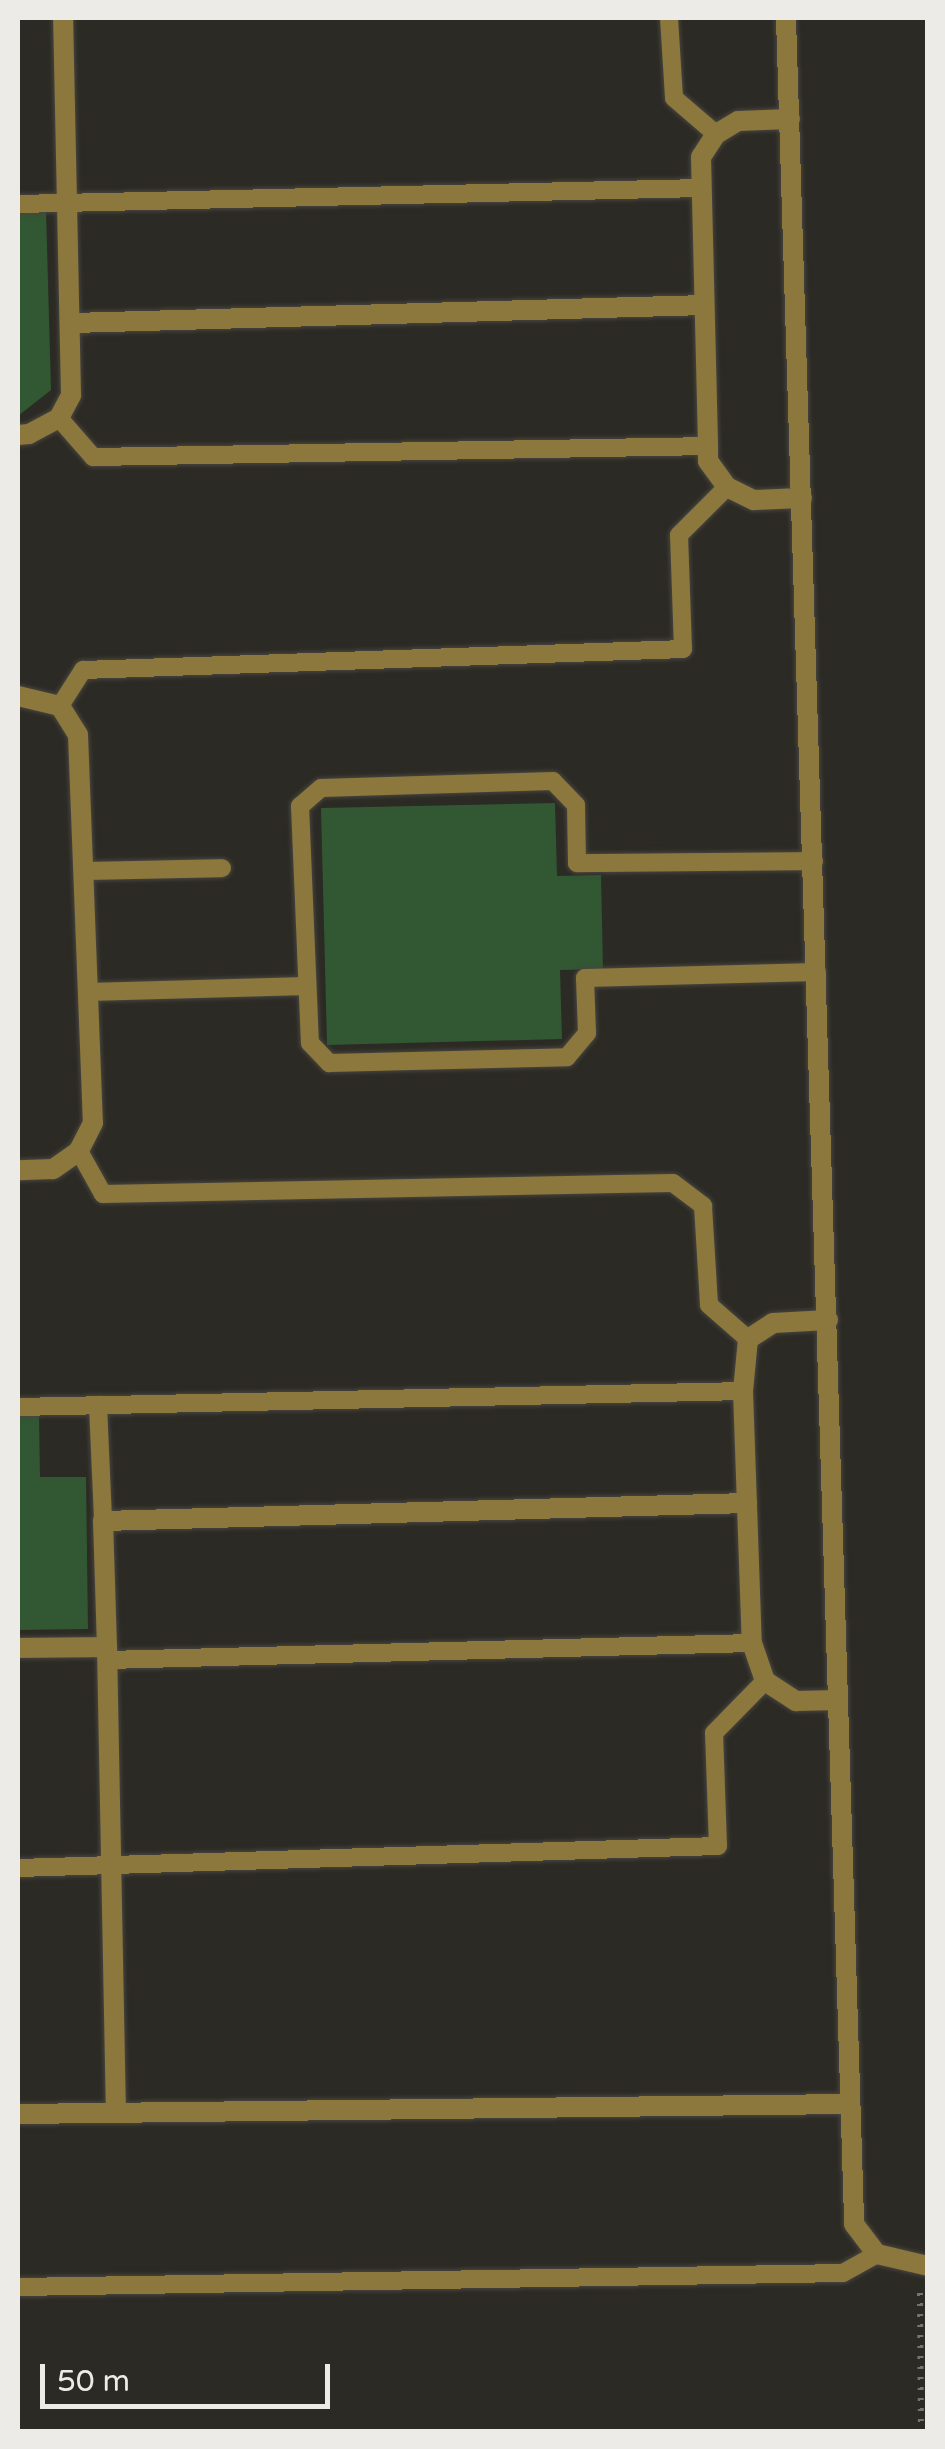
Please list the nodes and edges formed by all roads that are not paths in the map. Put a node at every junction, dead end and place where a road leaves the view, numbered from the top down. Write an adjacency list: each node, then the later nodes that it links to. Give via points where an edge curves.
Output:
1 (62, 18): 7 (street)
2 (668, 18): 5 (lane, via 674,98)
3 (786, 18): 4 (street)
4 (790, 120): 5 (street, via 738,121); 15 (street)
5 (716, 134): 6 (street, via 701,158)
6 (700, 188): 7 (lane); 9 (street)
7 (69, 203): 8 (lane); 10 (street)
8 (18, 204)
9 (704, 306): 10 (street); 13 (street)
10 (73, 323): 11 (street, via 71,395)
11 (58, 418): 12 (street); 13 (lane, via 93,457)
12 (18, 434)
13 (708, 446): 14 (street, via 708,460)
14 (727, 487): 15 (street, via 754,500); 17 (lane, via 679,535 683,649 83,670)
15 (802, 498): 18 (street)
16 (18, 696): 17 (street)
17 (60, 706): 20 (street, via 78,735)
18 (814, 861): 21 (street); 22 (lane, via 577,864 576,805 553,781 322,788 300,806)
19 (222, 868): 20 (lane)
20 (83, 871): 23 (street)
21 (818, 972): 22 (lane, via 585,978 587,1034 567,1057 329,1063 310,1043); 26 (street)
22 (307, 986): 23 (lane)
23 (88, 992): 24 (street, via 93,1123)
24 (79, 1151): 25 (street, via 53,1168); 27 (lane, via 104,1194 673,1184 703,1206 710,1305)
25 (18, 1170)
26 (828, 1320): 27 (street, via 772,1323); 37 (street)
27 (748, 1339): 28 (street)
28 (744, 1391): 29 (lane); 31 (street)
29 (98, 1406): 30 (lane); 32 (lane)
30 (18, 1407)
31 (747, 1503): 32 (street); 33 (street)
32 (103, 1521): 35 (street)
33 (752, 1643): 35 (lane); 36 (street)
34 (18, 1648): 35 (street)
35 (107, 1654): 38 (street)
36 (765, 1681): 37 (street, via 796,1701); 38 (lane, via 714,1733 718,1846)
37 (838, 1700): 40 (street)
38 (111, 1866): 39 (lane); 41 (street)
39 (18, 1868)
40 (849, 2104): 41 (street); 43 (street, via 854,2224)
41 (116, 2112): 42 (street)
42 (18, 2114)
43 (877, 2254): 44 (street); 45 (lane, via 843,2273)
44 (924, 2266)
45 (18, 2287)

